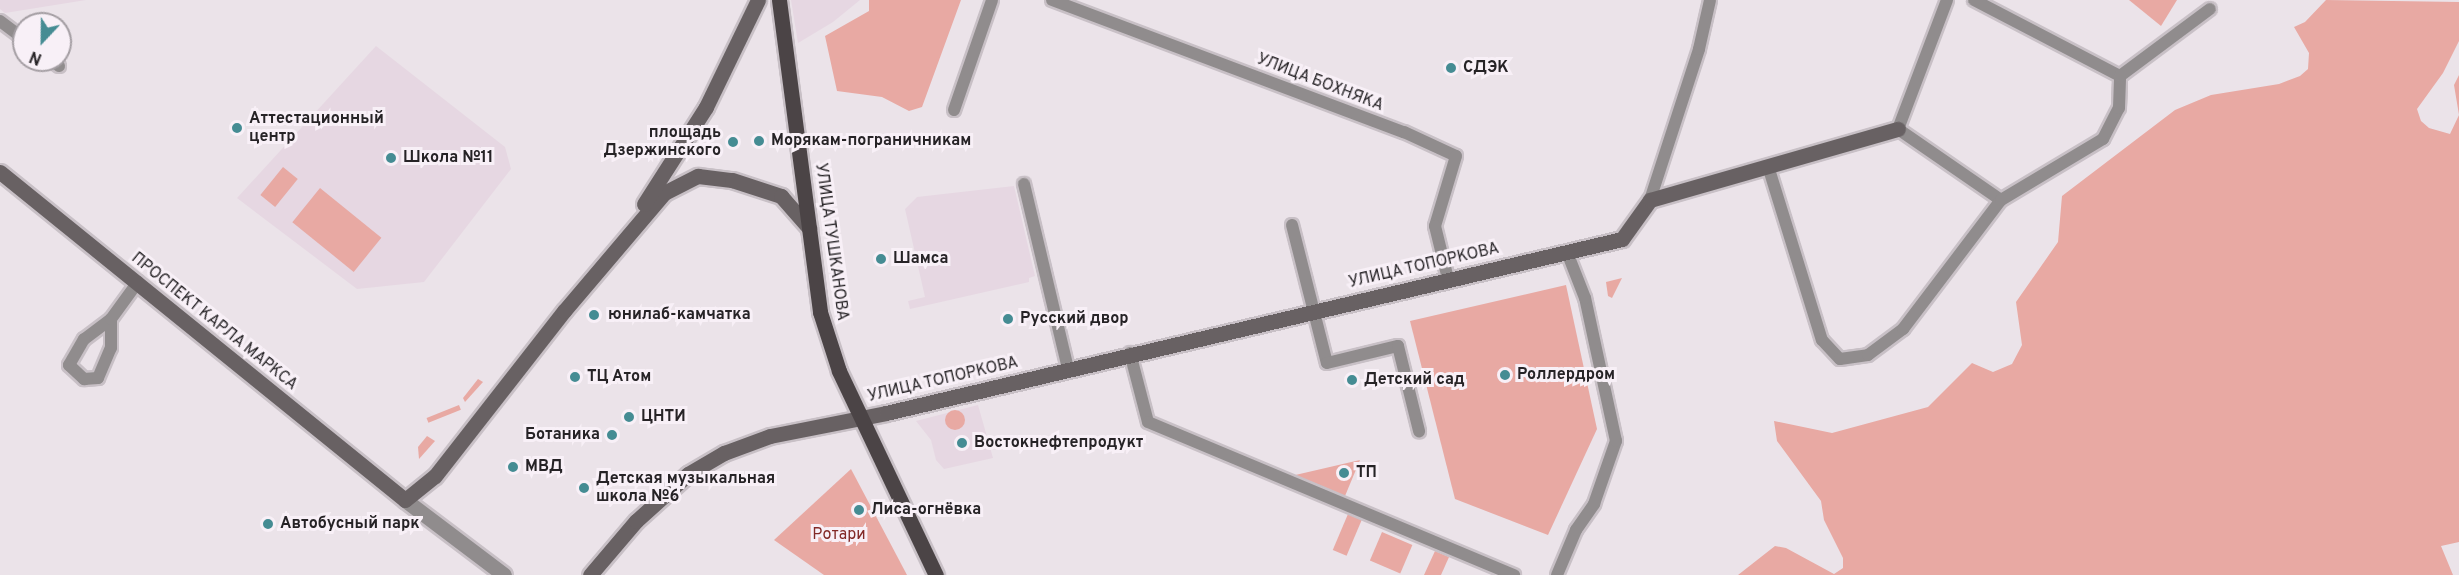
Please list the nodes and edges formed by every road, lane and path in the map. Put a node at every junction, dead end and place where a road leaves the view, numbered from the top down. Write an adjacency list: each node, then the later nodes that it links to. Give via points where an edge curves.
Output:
1 (758, 0): 19 (main road, via 706,107)
2 (780, 0): 18 (main road, УЛИЦА ТУШКАНОВА)
3 (992, 0): 10 (street)
4 (1052, 0): 21 (street, УЛИЦА БОХНЯКА, via 1404,132 1456,156 1435,226)
5 (1710, 0): 15 (street, via 1705,30)
6 (1947, 0): 11 (street)
7 (1974, 0): 9 (street)
8 (2210, 9): 9 (street)
9 (2120, 75): 16 (street, via 2120,108 2103,139)
10 (954, 110)
11 (1898, 129): 12 (main road); 16 (street)
12 (1768, 166): 15 (main road); 16 (street, via 1822,340 1840,359 1868,356 1903,329)
13 (0, 172): 22 (main road, ПРОСПЕКТ КАРЛА МАРКСА)
14 (1024, 184): 26 (street)
15 (1650, 200): 20 (main road, УЛИЦА ТОПОРКОВА, via 1622,239)
16 (2001, 200)
17 (1292, 225): 23 (street)
18 (809, 228): 19 (main road, via 781,196 732,180 698,176 682,181 659,197); 27 (main road, УЛИЦА ТУШКАНОВА, via 827,336)
19 (621, 241): 29 (main road, via 435,476)
20 (1567, 252): 21 (main road, УЛИЦА ТОПОРКОВА); 34 (street, via 1585,298 1616,441 1594,504 1576,530)
21 (1448, 279): 23 (main road, УЛИЦА ТОПОРКОВА)
22 (138, 282): 24 (street); 29 (main road, ПРОСПЕКТ КАРЛА МАРКСА)
23 (1314, 311): 25 (main road, УЛИЦА ТОПОРКОВА); 28 (street, via 1327,363 1398,346)
24 (111, 319): 24 (street, via 111,348 98,378 84,379 69,365 84,339)
25 (1130, 353): 26 (main road, УЛИЦА ТОПОРКОВА); 33 (street, via 1148,422)
26 (1068, 368): 27 (main road, УЛИЦА ТОПОРКОВА)
27 (861, 417): 31 (main road, УЛИЦА ТОПОРКОВА, via 770,436 703,464 649,509); 32 (main road, УЛИЦА ТУШКАНОВА)
28 (1419, 431)
29 (405, 500): 30 (street, ПРОСПЕКТ КАРЛА МАРКСА)
30 (504, 575)
31 (590, 575)
32 (936, 575)
33 (1514, 575)
34 (1557, 575)

